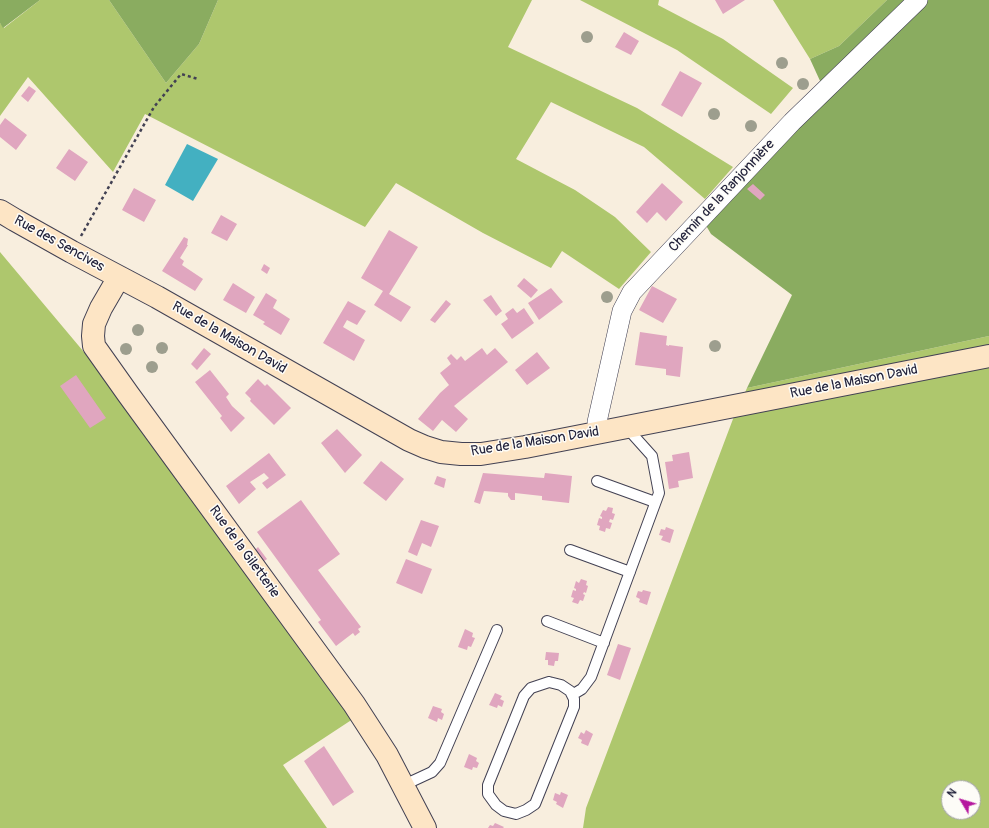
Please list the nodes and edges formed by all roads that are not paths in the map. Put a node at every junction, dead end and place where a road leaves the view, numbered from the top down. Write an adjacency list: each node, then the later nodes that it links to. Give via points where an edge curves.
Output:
1 (918, 0): 6 (street, Chemin de la Ranjonnière, via 792,122 632,292 622,311 597,422)
2 (0, 210): 3 (street, Rue des Sencives)
3 (119, 277): 6 (street, Rue de la Maison David, via 425,447 441,452 481,454); 15 (street, Rue de la Giletterie, via 94,324 94,346 354,704 387,754)
4 (989, 356): 5 (street, Rue de la Maison David)
5 (626, 427): 6 (street, Rue de la Maison David); 8 (lane, via 652,456 659,493)
6 (599, 432)
7 (597, 481): 8 (lane)
8 (655, 502): 10 (lane)
9 (570, 550): 10 (lane)
10 (630, 572): 13 (lane)
11 (547, 621): 13 (lane)
12 (497, 630): 15 (lane, via 440,762 432,772)
13 (604, 643): 14 (lane, via 591,677 582,689)
14 (572, 695): 14 (lane, via 561,685 549,682 531,688 524,696 488,785 488,794 504,811 516,814 534,804 574,707)
15 (404, 786): 16 (street, Rue de la Giletterie)
16 (425, 828)

